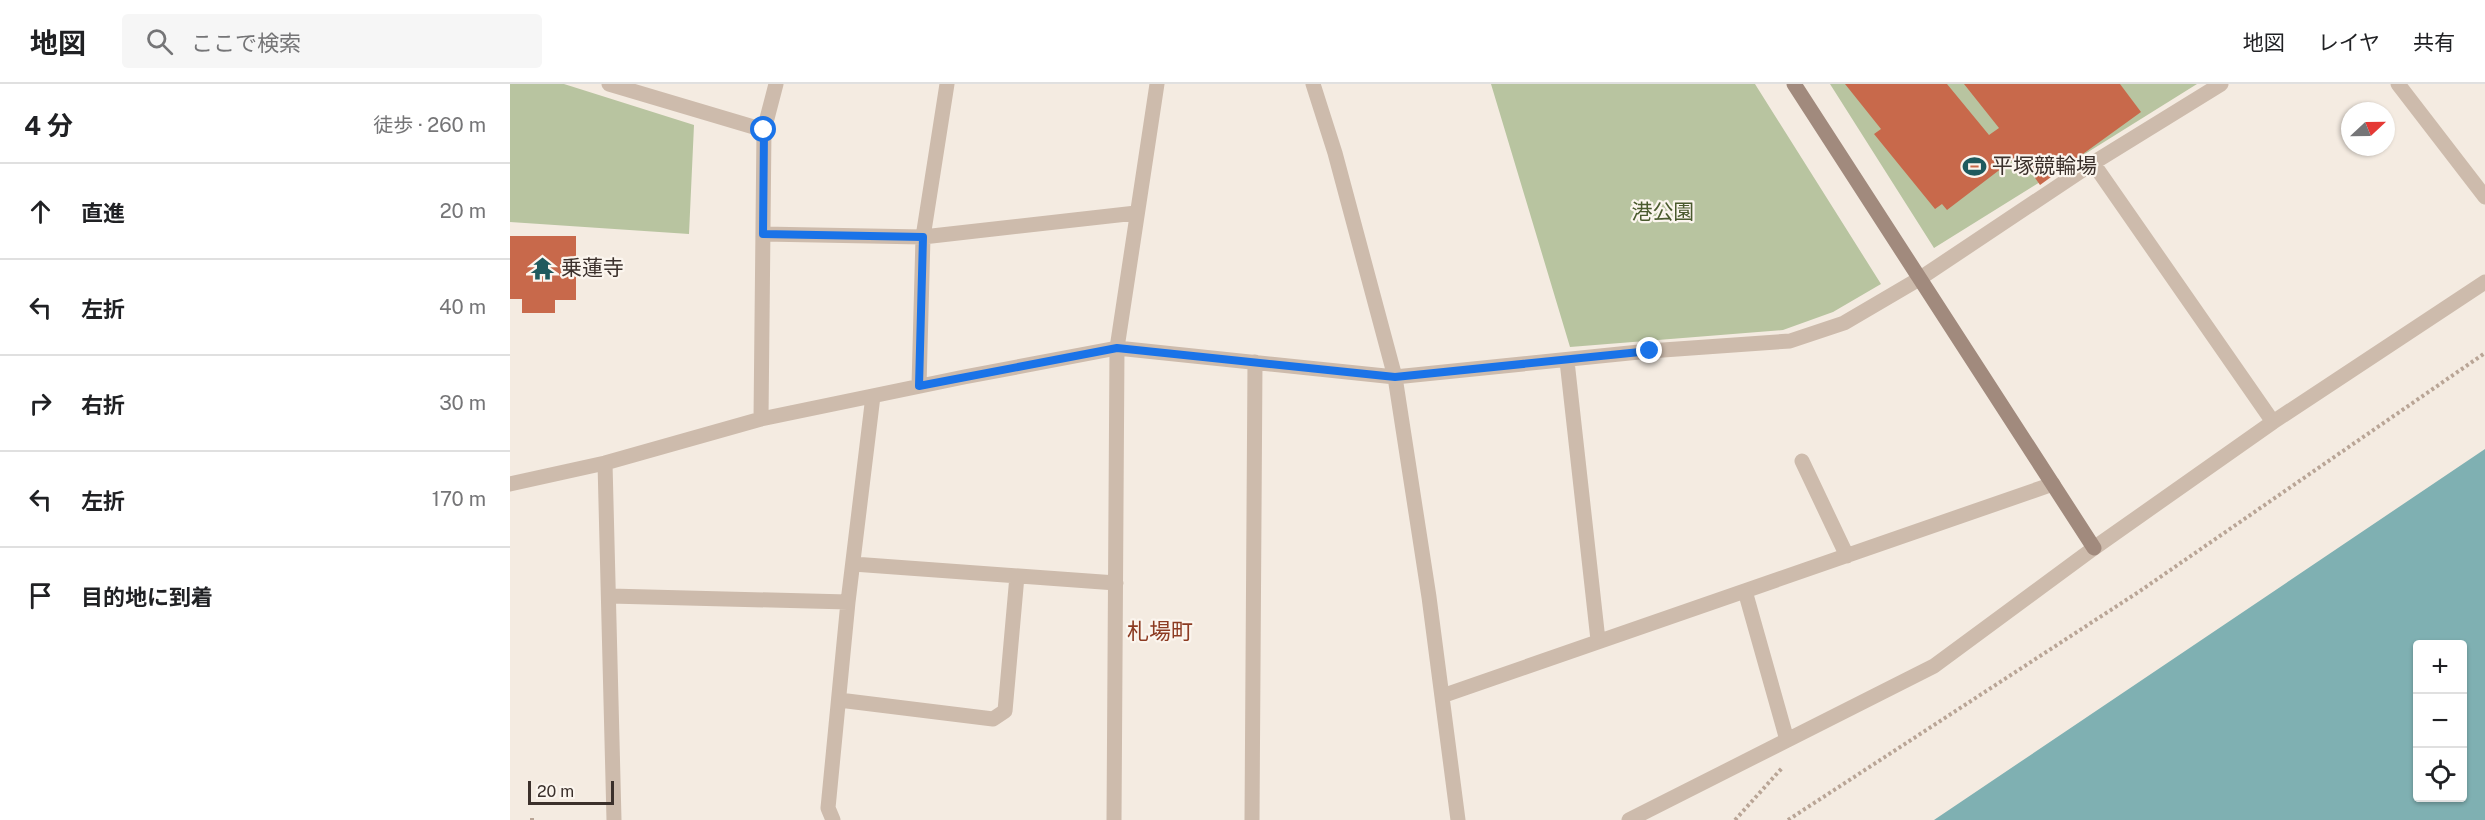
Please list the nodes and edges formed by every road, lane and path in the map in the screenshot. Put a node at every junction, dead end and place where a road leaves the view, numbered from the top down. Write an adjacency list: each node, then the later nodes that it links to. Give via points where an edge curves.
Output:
1 (609, 84): 9 (street)
2 (776, 84): 9 (street)
3 (947, 84): 14 (street)
4 (1157, 84): 12 (street)
5 (1313, 84): 21 (street)
6 (1794, 84): 15 (street)
7 (2221, 84): 10 (street)
8 (2398, 84): 11 (street)
9 (764, 130): 13 (street)
10 (2093, 163): 15 (street); 25 (street)
11 (2485, 197)
12 (1136, 213): 14 (street); 17 (street)
13 (763, 234): 14 (street); 24 (street)
14 (923, 237): 22 (street)
15 (1919, 279): 19 (street, via 1844,323 1790,341); 29 (street)
16 (2485, 282): 25 (street)
17 (1117, 348): 20 (street); 22 (street); 34 (street)
18 (2485, 353): 49 (path, via 2140,591)
19 (1566, 361): 21 (street); 38 (street)
20 (1255, 362): 21 (street); 45 (street)
21 (1395, 377): 39 (street)
22 (919, 386): 23 (street)
23 (873, 396): 24 (street); 32 (street)
24 (761, 419): 27 (street)
25 (2273, 422): 30 (street)
26 (1803, 460): 31 (street)
27 (605, 463): 28 (street); 36 (street)
28 (510, 484)
29 (2053, 484): 30 (street); 31 (street)
30 (2094, 548): 41 (street, via 1934,666)
31 (1847, 556): 35 (street)
32 (853, 564): 33 (street); 37 (street)
33 (1017, 576): 34 (street); 40 (street, via 1005,711 993,719)
34 (1116, 583): 44 (street)
35 (1745, 591): 38 (street); 41 (street)
36 (610, 596): 37 (street); 42 (street)
37 (848, 602): 40 (street)
38 (1598, 640): 39 (street)
39 (1442, 696): 46 (street)
40 (838, 700): 43 (street, via 828,808)
41 (1792, 737): 47 (street); 48 (path, via 1780,774)
42 (614, 820)
43 (833, 820)
44 (1114, 820)
45 (1252, 820)
46 (1458, 820)
47 (1629, 820)
48 (1735, 820)
49 (1788, 820)

